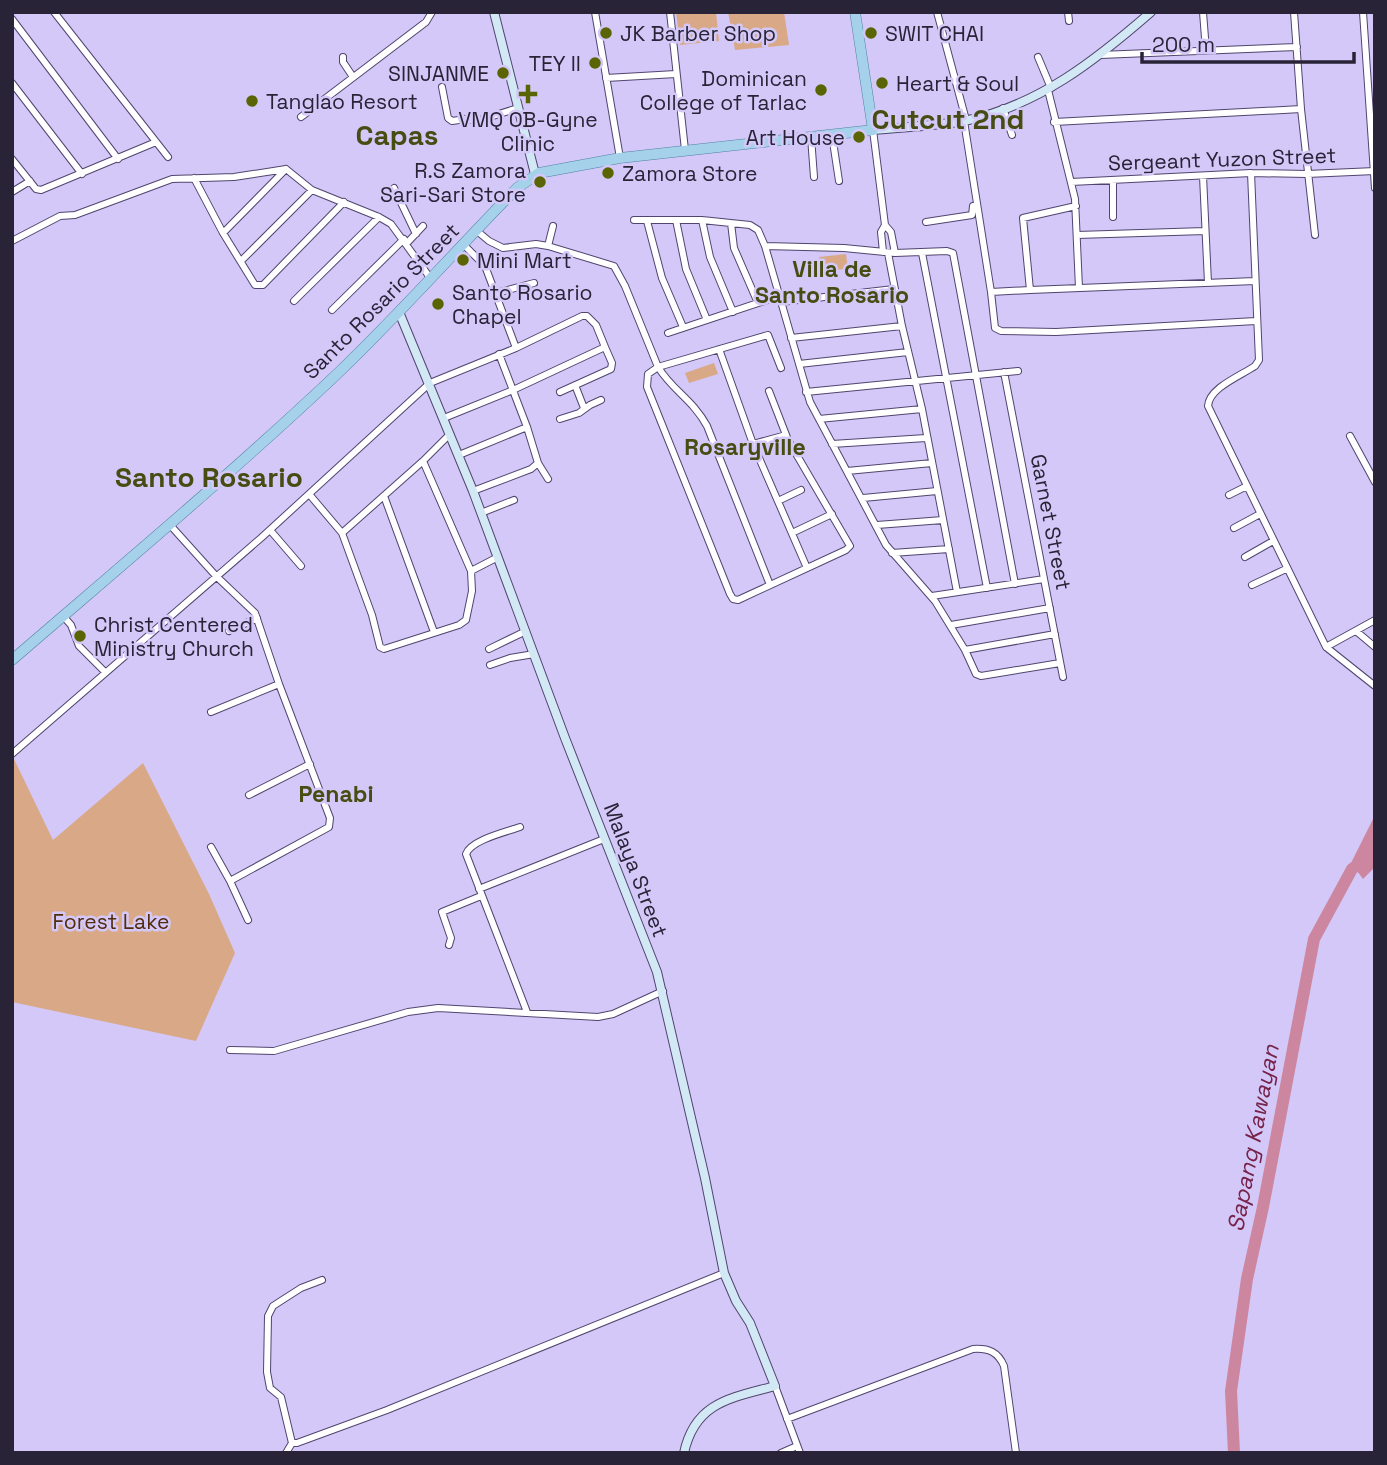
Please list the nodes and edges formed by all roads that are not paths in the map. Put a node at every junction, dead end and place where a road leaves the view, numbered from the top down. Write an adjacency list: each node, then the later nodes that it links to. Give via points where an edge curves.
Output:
1 (54, 12): 36 (street)
2 (432, 12): 21 (street, via 426,22)
3 (494, 12): 26 (street)
4 (595, 12): 22 (street)
5 (670, 12): 20 (street)
6 (855, 12): 32 (main road)
7 (937, 12): 30 (street)
8 (1068, 12): 14 (street)
9 (1151, 12): 17 (street, Santo Rosario Street)
10 (1203, 12): 16 (street)
11 (1294, 12): 15 (street)
12 (1363, 12): 43 (street)
13 (12, 19): 41 (street)
14 (1069, 21)
15 (1297, 47): 16 (street); 28 (street)
16 (1206, 51): 17 (street)
17 (1100, 55): 25 (street, Santo Rosario Street)
18 (342, 57): 21 (street)
19 (1038, 57): 25 (street)
20 (676, 74): 22 (street); 37 (street)
21 (353, 77): 29 (street)
22 (606, 78): 39 (street)
23 (12, 83): 45 (street)
24 (442, 87): 26 (street, via 452,121 477,121)
25 (1050, 89): 27 (street, Santo Rosario Street); 31 (street)
26 (517, 108): 46 (street)
27 (1003, 108): 30 (street, Santo Rosario Street); 34 (street)
28 (1301, 109): 31 (street); 47 (street)
29 (302, 117)
30 (965, 120): 32 (street, Santo Rosario Street); 59 (street)
31 (1054, 121): 54 (street)
32 (873, 130): 33 (main road, Santo Rosario Street); 70 (street)
33 (832, 135): 35 (main road, Santo Rosario Street); 53 (street)
34 (1012, 135)
35 (811, 137): 37 (main road, Santo Rosario Street); 49 (street)
36 (156, 142): 38 (street); 41 (street)
37 (685, 150): 39 (main road, Santo Rosario Street)
38 (168, 157)
39 (620, 158): 46 (main road, Santo Rosario Street)
40 (12, 159): 52 (street)
41 (118, 159): 45 (street)
42 (286, 169): 50 (street); 57 (street); 75 (street)
43 (1374, 171): 47 (street, Sergeant Yuzon Street); 56 (street)
44 (1251, 173): 47 (street, Sergeant Yuzon Street); 48 (street, Sergeant Yuzon Street); 88 (street)
45 (82, 174): 52 (street, via 41,190)
46 (535, 174): 73 (main road, Santo Rosario Street)
47 (1307, 174): 78 (street)
48 (1203, 176): 51 (street, Sergeant Yuzon Street); 74 (street)
49 (814, 177)
50 (194, 178): 75 (street); 80 (street, via 172,179 75,215 60,216)
51 (1113, 180): 54 (street, Sergeant Yuzon Street); 63 (street)
52 (30, 181): 58 (street)
53 (839, 181)
54 (1071, 182): 61 (street)
55 (394, 188): 76 (street)
56 (1375, 188)
57 (312, 190): 60 (street); 86 (street)
58 (12, 192)
59 (976, 200): 68 (street, via 972,201 972,215); 94 (street)
60 (344, 202): 62 (street); 86 (street, via 263,285 256,285)
61 (1076, 206): 77 (street); 93 (street, via 1023,218)
62 (379, 217): 79 (street); 97 (street)
63 (1113, 217)
64 (634, 220): 67 (street)
65 (676, 220): 66 (street); 67 (street); 102 (street, via 686,269)
66 (702, 220): 69 (street); 101 (street, via 710,257)
67 (648, 221): 105 (street, via 662,278)
68 (926, 222)
69 (731, 223): 83 (street, via 754,227); 98 (street, via 734,248)
70 (885, 225): 84 (street, via 891,232); 84 (street, via 880,232)
71 (423, 226): 76 (street)
72 (553, 226): 82 (street)
73 (477, 231): 81 (main road, Santo Rosario Street); 82 (street, via 503,248)
74 (1205, 231): 77 (street); 89 (street)
75 (223, 233): 86 (street)
76 (416, 234): 79 (street)
77 (1077, 235): 91 (street)
78 (1315, 235)
79 (405, 241): 87 (street); 99 (street)
80 (12, 242)
81 (464, 245): 87 (main road, Santo Rosario Street); 95 (street, via 481,260)
82 (548, 246): 114 (street, via 614,266)
83 (765, 246): 84 (street); 96 (street)
84 (888, 253): 85 (street); 92 (street)
85 (922, 253): 118 (street, via 951,251 954,256); 119 (street)
86 (241, 261)
87 (431, 279): 100 (main road, Santo Rosario Street)
88 (1255, 281): 89 (street); 103 (street)
89 (1208, 283): 91 (street)
90 (534, 284): 95 (street)
91 (1079, 288): 93 (street)
92 (894, 289): 96 (street); 104 (street)
93 (1030, 290): 94 (street)
94 (991, 292): 103 (street, via 995,328 1001,331)
95 (496, 293): 109 (street)
96 (780, 299): 98 (street); 107 (street)
97 (294, 301)
98 (758, 303): 101 (street)
99 (332, 310)
100 (400, 312): 121 (street, Malaya Street); 162 (main road, Santo Rosario Street)
101 (733, 312): 102 (street)
102 (707, 320): 105 (street)
103 (1256, 321): 147 (street, via 1258,363 1208,401)
104 (902, 326): 107 (street); 111 (street)
105 (683, 327): 106 (street)
106 (668, 332)
107 (791, 338): 113 (street)
108 (605, 347): 109 (street, via 596,325 582,316); 122 (street, via 611,369); 123 (street)
109 (516, 348): 112 (street)
110 (719, 349): 114 (street); 115 (street, via 768,335); 138 (street)
111 (908, 352): 113 (street); 120 (street)
112 (499, 354): 121 (street); 123 (street)
113 (799, 364): 126 (street)
114 (658, 368): 179 (street, via 707,426); 179 (street, via 648,374 647,387 730,594 738,600)
115 (781, 368)
116 (1018, 371): 117 (street)
117 (1004, 372): 118 (street); 177 (street, Garnet Street)
118 (975, 377): 119 (street); 178 (street)
119 (947, 378): 120 (street); 181 (street)
120 (915, 381): 126 (street); 129 (street)
121 (430, 383): 130 (street, Malaya Street); 151 (street)
122 (575, 385): 125 (street); 128 (street)
123 (513, 390): 130 (street); 133 (street)
124 (769, 391): 135 (street)
125 (560, 392)
126 (806, 392): 132 (street)
127 (601, 400): 128 (street)
128 (584, 408): 131 (street)
129 (922, 409): 132 (street); 137 (street)
130 (444, 418): 134 (street, Malaya Street)
131 (560, 419)
132 (819, 419): 139 (street)
133 (527, 427): 140 (street); 142 (street)
134 (450, 434): 140 (street, Malaya Street); 141 (street)
135 (786, 435): 138 (street); 158 (street)
136 (1350, 436): 146 (street)
137 (926, 438): 139 (street); 143 (street)
138 (753, 444): 156 (street)
139 (832, 444): 144 (street)
140 (459, 455): 149 (street, Malaya Street)
141 (423, 461): 153 (street); 175 (street)
142 (538, 463): 145 (street); 149 (street)
143 (932, 463): 144 (street); 150 (street)
144 (847, 471): 154 (street)
145 (548, 479)
146 (1375, 482)
147 (1247, 486): 152 (street); 159 (street)
148 (800, 490): 156 (street)
149 (473, 491): 157 (street, Malaya Street)
150 (937, 491): 154 (street); 160 (street)
151 (309, 494): 164 (street); 165 (street)
152 (1229, 495)
153 (384, 496): 165 (street); 191 (street)
154 (863, 498): 161 (street)
155 (514, 500): 157 (street)
156 (778, 501): 166 (street)
157 (481, 513): 170 (street, Malaya Street)
158 (832, 514): 166 (street); 173 (street, via 850,546)
159 (1260, 514): 163 (street); 167 (street)
160 (943, 520): 161 (street); 168 (street)
161 (877, 525): 169 (street)
162 (171, 526): 176 (street); 185 (main road, Santo Rosario Street)
163 (1234, 528)
164 (270, 530): 172 (street); 176 (street)
165 (342, 533): 191 (street, via 380,647)
166 (792, 533): 173 (street)
167 (1273, 541): 171 (street); 174 (street)
168 (949, 549): 169 (street); 182 (street)
169 (892, 553): 183 (street)
170 (498, 556): 175 (street); 192 (street, Malaya Street)
171 (1245, 557)
172 (301, 566)
173 (807, 568): 179 (street)
174 (1286, 569): 180 (street); 194 (street)
175 (471, 571): 191 (street, via 466,620)
176 (216, 576): 186 (street); 202 (street)
177 (1044, 579): 178 (street); 184 (street, Garnet Street)
178 (1015, 584): 181 (street)
179 (770, 585)
180 (1252, 585)
181 (987, 588): 182 (street)
182 (957, 592): 183 (street)
183 (932, 596): 188 (street)
184 (1050, 608): 188 (street); 193 (street, Garnet Street)
185 (63, 616): 199 (main road, Santo Rosario Street); 202 (street, via 79,646)
186 (257, 618): 189 (street); 204 (street)
187 (1375, 620): 190 (street)
188 (951, 625): 197 (street)
189 (229, 631)
190 (1356, 631): 194 (street); 195 (street)
191 (435, 632)
192 (526, 632): 196 (street); 198 (street, Malaya Street)
193 (1055, 634): 197 (street); 200 (street, Garnet Street)
194 (1326, 647): 205 (street)
195 (1375, 647)
196 (489, 649)
197 (965, 650): 200 (street, via 978,676)
198 (534, 654): 201 (street); 211 (street, Malaya Street)
199 (12, 660)
200 (1060, 663): 203 (street, Garnet Street)
201 (490, 665)
202 (105, 672): 207 (street)
203 (1063, 677)
204 (279, 684): 206 (street); 208 (street)
205 (1375, 687)
206 (211, 712)
207 (12, 754)
208 (310, 764): 209 (street); 213 (street, via 328,810 329,827)
209 (249, 795)
210 (520, 827): 214 (street, via 467,850)
211 (604, 839): 214 (street); 217 (street, Malaya Street)
212 (211, 847): 213 (street)
213 (230, 881): 215 (street)
214 (480, 892): 216 (street, via 442,912); 218 (street)
215 (248, 920)
216 (449, 945)
217 (663, 991): 218 (street, via 598,1017); 220 (street, Malaya Street)
218 (527, 1012): 219 (street, via 438,1008 408,1012 274,1051)
219 (230, 1050)
220 (724, 1273): 222 (street, Malaya Street); 224 (street, via 387,1410)
221 (322, 1280): 224 (street, via 273,1306 268,1316 270,1388 281,1397)
222 (775, 1386): 223 (street, Malaya Street); 227 (street, via 712,1406 694,1424)
223 (787, 1419): 225 (street, Malaya Street); 229 (street, via 983,1348 1000,1357 1004,1366)
224 (292, 1443): 226 (street)
225 (799, 1450): 228 (street)
226 (286, 1453)
227 (684, 1453)
228 (781, 1453)
229 (1016, 1453)

